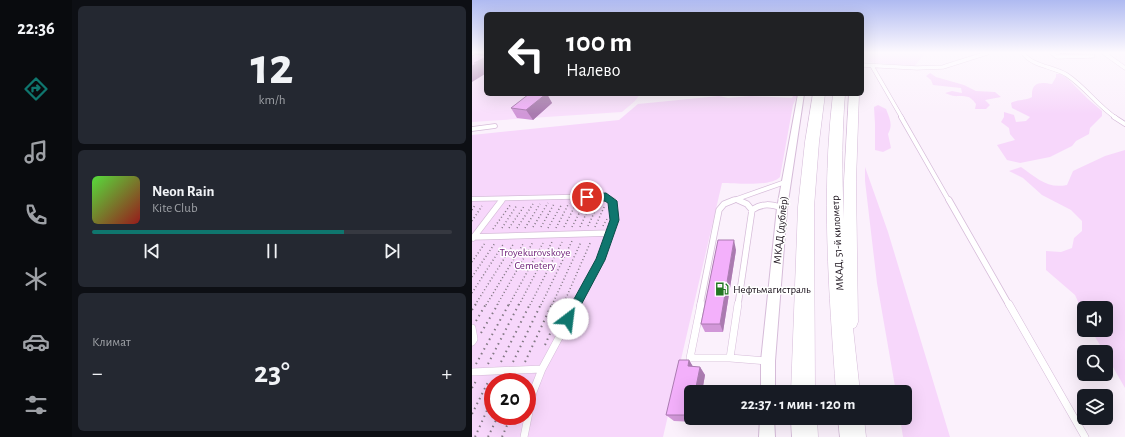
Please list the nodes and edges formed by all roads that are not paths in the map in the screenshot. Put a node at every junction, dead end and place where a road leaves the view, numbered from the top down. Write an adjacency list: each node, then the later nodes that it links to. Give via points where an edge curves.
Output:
1 (876, 73): 35 (lane)
2 (1064, 73): 7 (lane)
3 (801, 96): 10 (street, МКАД (дублёр))
4 (820, 96): 25 (highway, via 806,207)
5 (839, 96): 26 (highway, МКАД, 51-й километр, via 834,143 835,236)
6 (854, 96): 27 (street, via 850,180)
7 (1125, 124)
8 (495, 126): 9 (lane)
9 (472, 128)
10 (785, 182): 13 (lane); 14 (street, МКАД (дублёр))
11 (472, 199): 12 (lane)
12 (502, 199): 16 (lane, via 602,196 613,201 614,220); 17 (lane)
13 (736, 199): 15 (lane, via 745,201); 20 (lane, via 722,205 719,210 690,358)
14 (782, 208): 15 (lane, via 766,203); 21 (street, МКАД (дублёр))
15 (752, 210): 20 (lane)
16 (610, 233): 17 (lane); 22 (lane, via 600,260)
17 (472, 238)
18 (472, 328): 19 (lane)
19 (473, 341)
20 (730, 358): 21 (lane)
21 (768, 361): 24 (street, МКАД (дублёр))
22 (542, 369): 23 (lane); 31 (lane, via 533,392)
23 (472, 372)
24 (768, 385)
25 (803, 385)
26 (848, 385)
27 (849, 385)
28 (767, 425): 32 (street)
29 (804, 425): 33 (highway)
30 (852, 425): 34 (highway)
31 (524, 437)
32 (767, 437)
33 (805, 437)
34 (853, 437)
35 (1085, 437)

